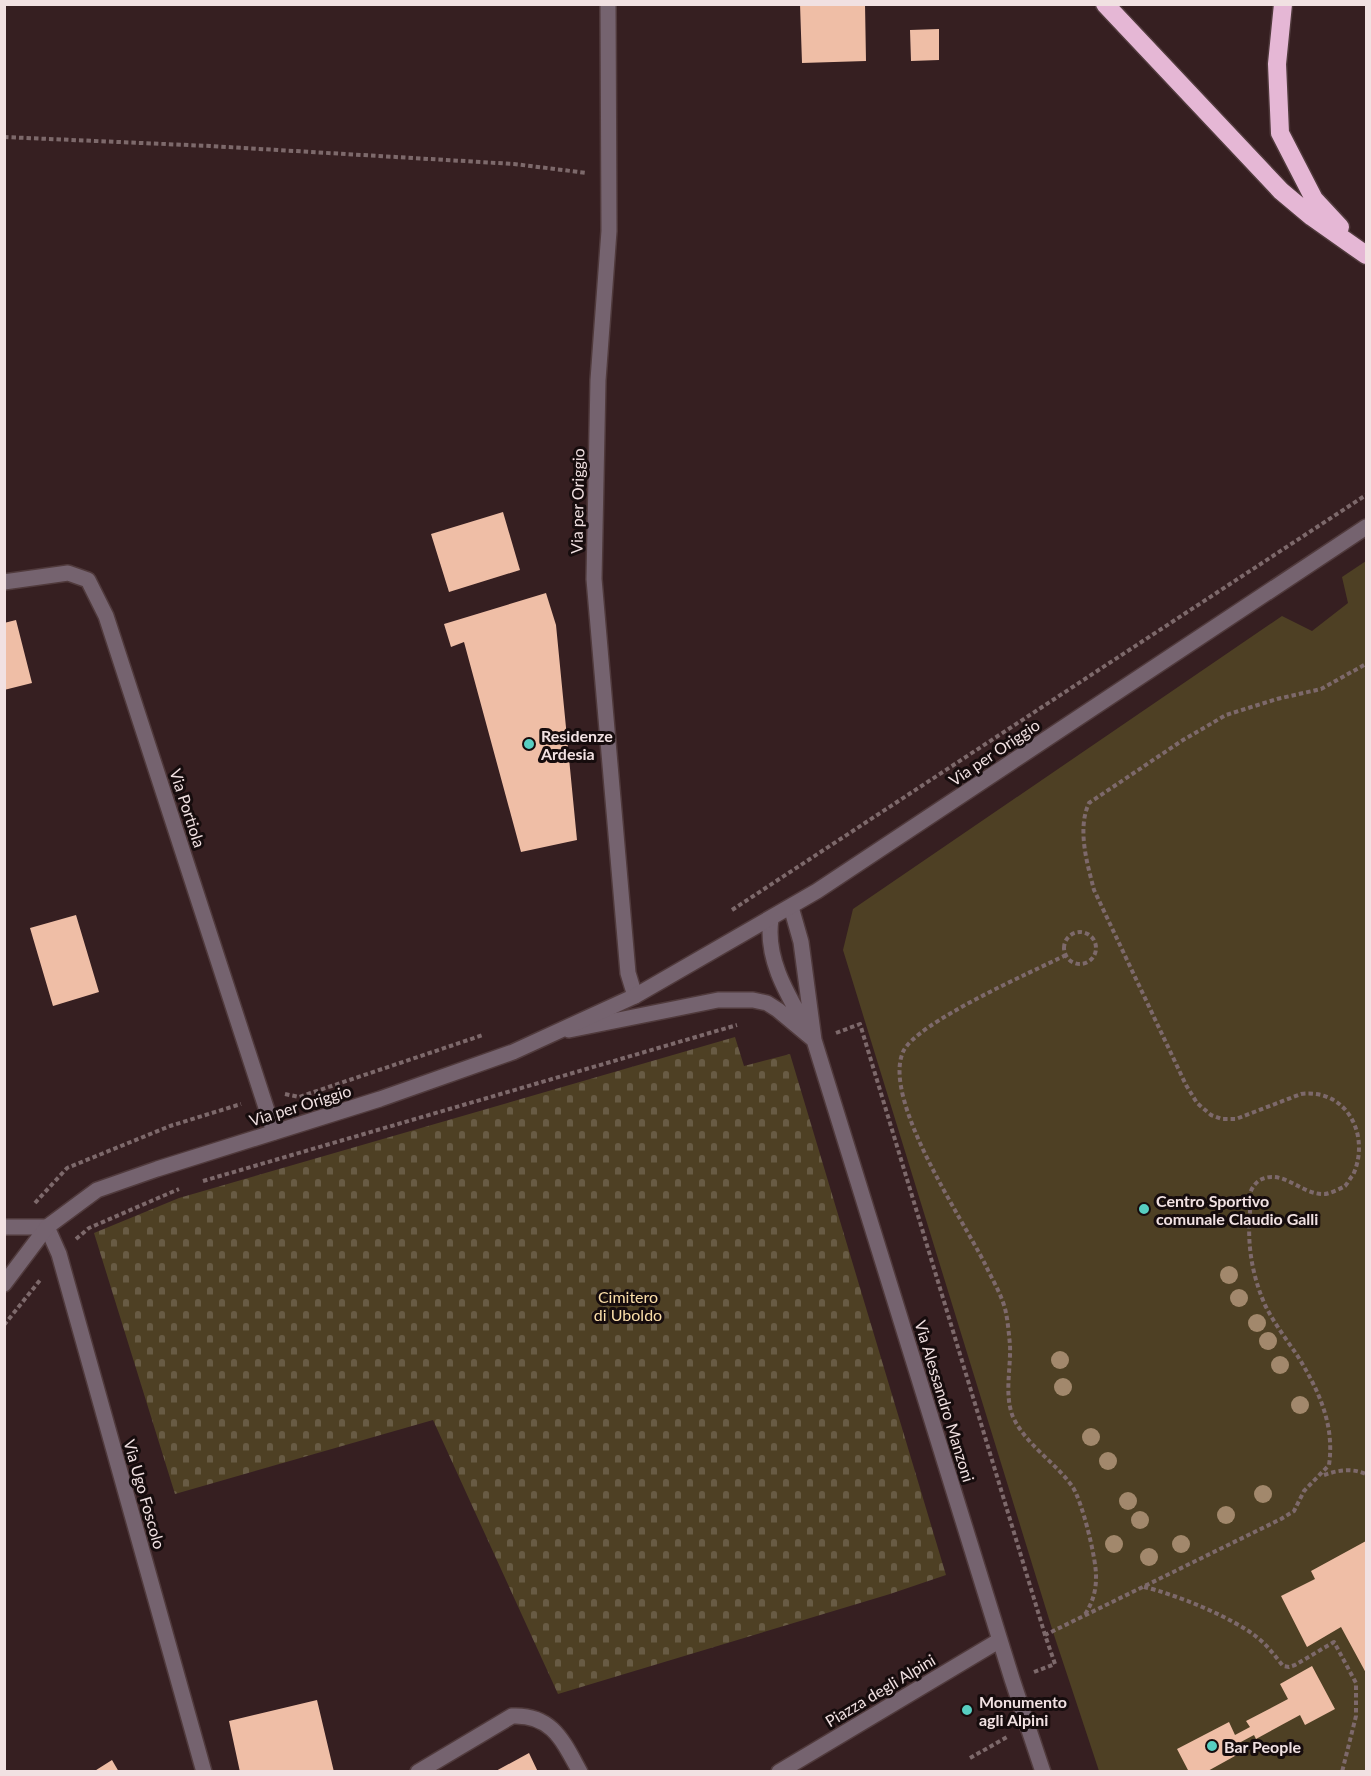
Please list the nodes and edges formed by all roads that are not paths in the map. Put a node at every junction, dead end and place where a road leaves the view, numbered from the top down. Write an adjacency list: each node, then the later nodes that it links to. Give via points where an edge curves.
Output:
1 (608, 4): 9 (street, Via per Origgio, via 609,231 598,380 594,579 626,955)
2 (1105, 4): 4 (highway, via 1281,191)
3 (1283, 4): 4 (highway, via 1277,64 1280,133 1314,199)
4 (1364, 253)
5 (1366, 527): 7 (street, Via per Origgio)
6 (4, 582): 12 (street, Via Portiola, via 68,573 88,580 106,616)
7 (790, 907): 8 (street, Via per Origgio); 11 (street, Via Alessandro Manzoni, via 801,942)
8 (771, 918): 9 (street, Via per Origgio); 11 (street, Via Alessandro Manzoni, via 768,934 777,971)
9 (635, 996): 10 (street, Via per Origgio)
10 (559, 1032): 11 (street, via 718,1000 753,1000 778,1010); 12 (street, Via per Origgio, via 380,1099)
11 (814, 1040): 16 (street, Via Alessandro Manzoni)
12 (274, 1132): 14 (street, Via per Origgio, via 97,1190)
13 (8, 1227): 14 (street)
14 (47, 1227): 15 (street, Via per Origgio); 17 (street, Via Ugo Foscolo, via 59,1254)
15 (4, 1284)
16 (1000, 1640): 20 (street, Piazza degli Alpini); 21 (street, Via Alessandro Manzoni)
17 (204, 1772)
18 (418, 1772): 19 (street, via 512,1716 529,1716 546,1724 561,1738)
19 (580, 1772)
20 (779, 1772)
21 (1043, 1772)

